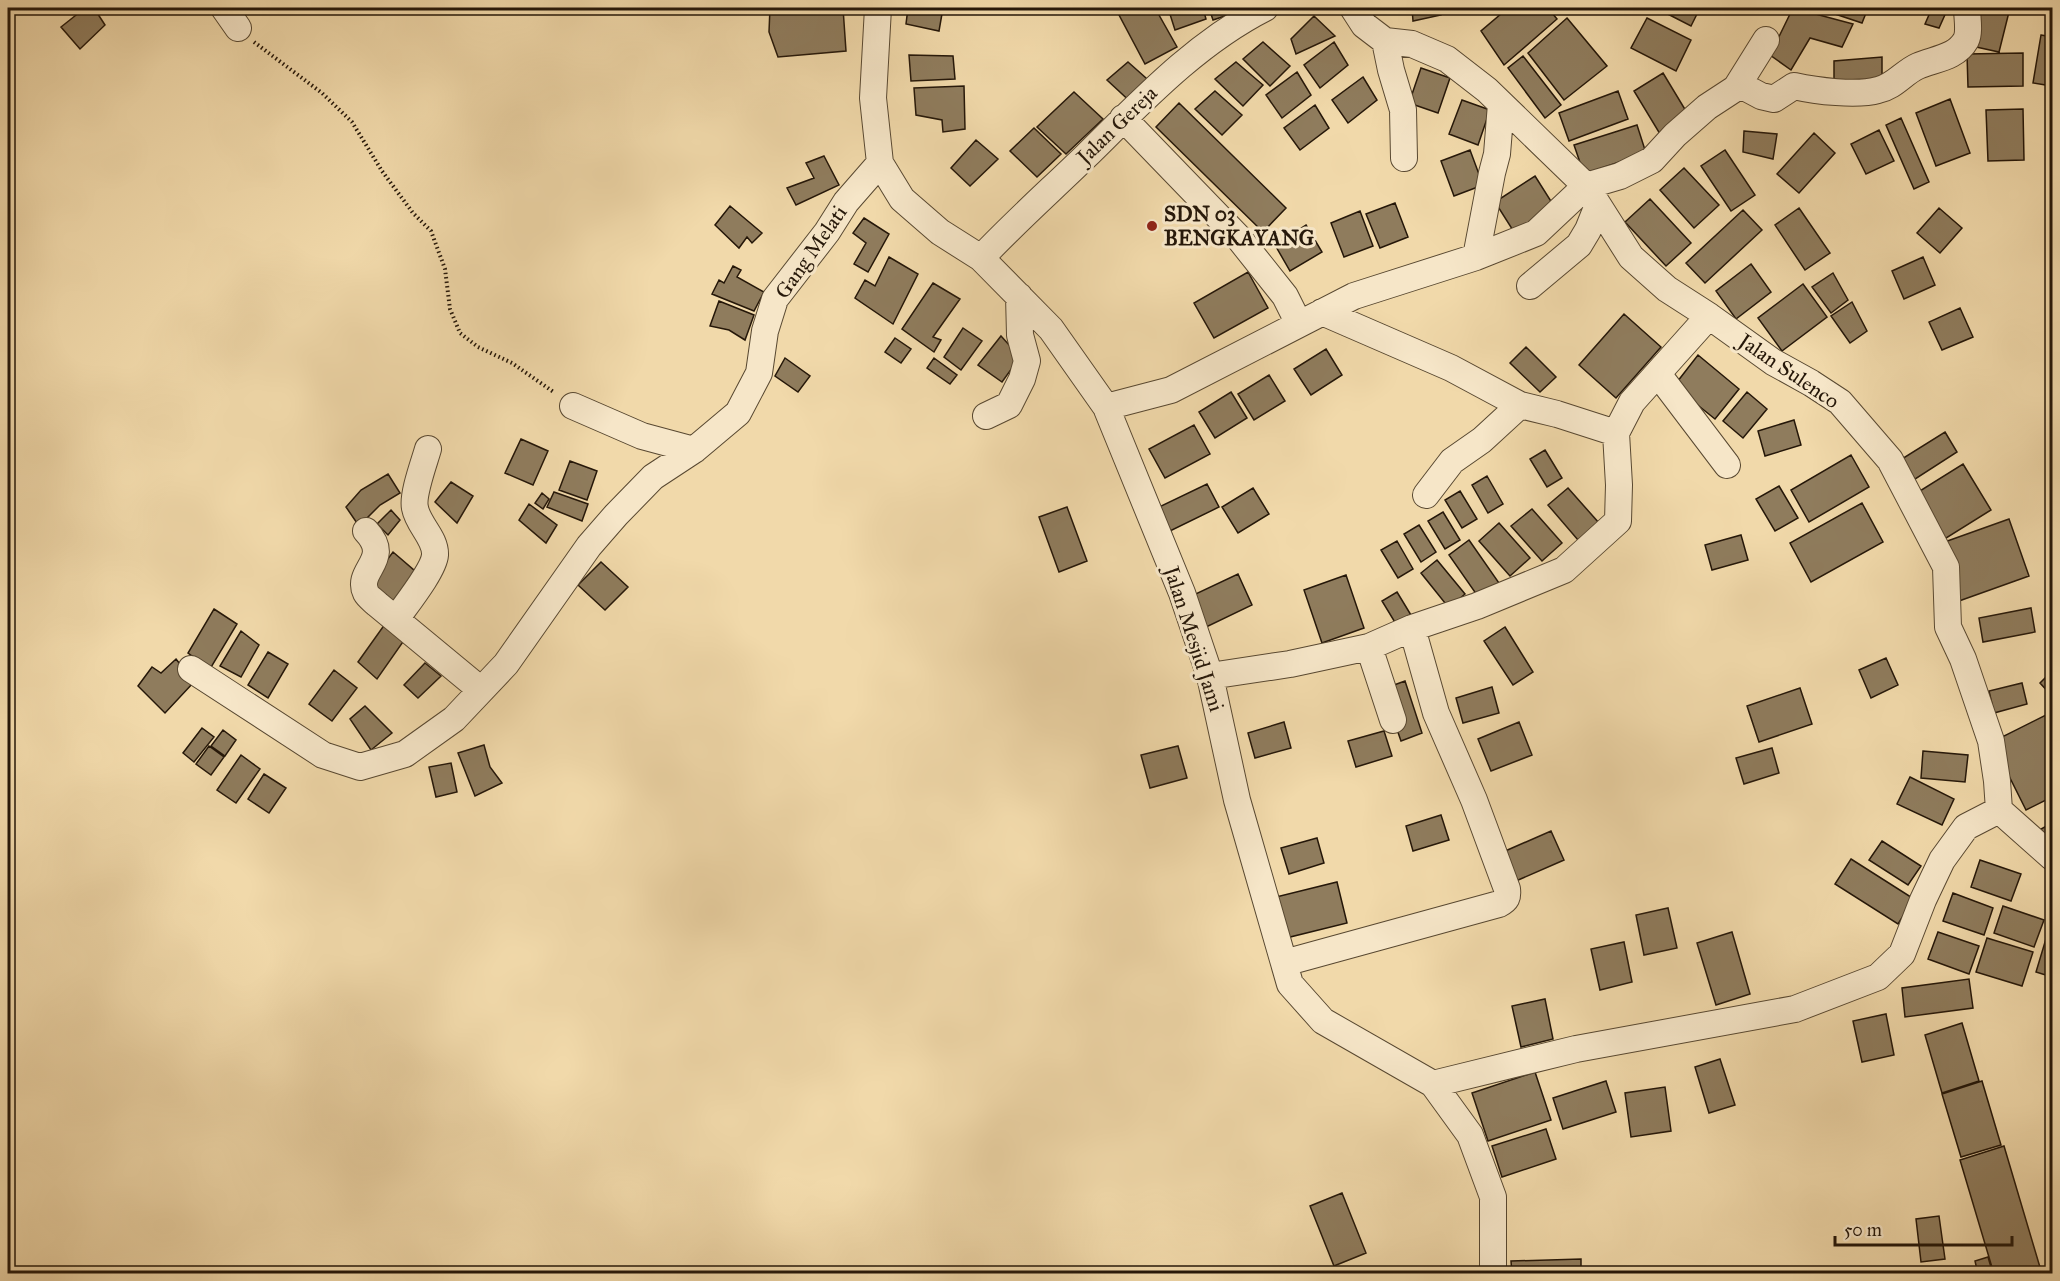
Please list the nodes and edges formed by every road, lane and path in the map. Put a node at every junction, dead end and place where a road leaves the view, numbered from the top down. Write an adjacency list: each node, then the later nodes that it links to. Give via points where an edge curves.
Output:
1 (878, 8): 12 (street, Jalan Mesjid Jami, via 873,98)
2 (1265, 8): 10 (street, Jalan Gereja, via 1208,44)
3 (1353, 8): 7 (street, via 1364,25)
4 (1967, 8): 8 (street, via 1967,38 1956,52 1915,67 1879,90 1853,92 1794,86 1774,99)
5 (231, 18): 23 (path, via 352,122 382,171 431,231 446,269 450,309 460,333 478,347 512,363)
6 (1766, 40): 8 (street)
7 (1385, 41): 9 (street, Jalan Sulenco, via 1412,45 1447,59); 11 (street, via 1403,111)
8 (1736, 88): 13 (street, via 1707,107 1653,160)
9 (1501, 104): 13 (street, Jalan Sulenco); 14 (street, via 1497,154)
10 (1123, 118): 15 (street, Jalan Gereja); 20 (street, via 1238,237 1285,296)
11 (1404, 158)
12 (880, 163): 15 (street, Jalan Mesjid Jami, via 902,199 940,232); 28 (street, Gang Melati, via 846,201 775,299 765,331 759,373 738,413)
13 (1592, 196): 14 (street, via 1536,233); 16 (street, via 1588,230 1579,245); 19 (street, Jalan Sulenco, via 1631,257 1667,289)
14 (1476, 257): 18 (street, via 1354,296)
15 (981, 258): 17 (street, Jalan Mesjid Jami)
16 (1530, 286)
17 (1019, 296): 24 (street, Jalan Mesjid Jami, via 1051,329); 25 (street, via 1020,335 1027,361 1010,405)
18 (1322, 312): 20 (street); 22 (street, via 1451,368)
19 (1709, 316): 21 (street); 39 (street, Jalan Sulenco, via 1773,362 1840,402 1890,460 1946,567 1948,627 1963,659 1990,741)
20 (1299, 324): 24 (street, via 1172,390)
21 (1658, 374): 26 (street, via 1632,402); 29 (street)
22 (1520, 405): 26 (street); 30 (street, via 1452,461)
23 (573, 406): 28 (street, via 642,436)
24 (1106, 407): 36 (street, Jalan Mesjid Jami, via 1182,592)
25 (986, 416)
26 (1616, 433): 33 (street, via 1618,521 1564,570)
27 (428, 449): 32 (street, via 414,507 432,541 435,556)
28 (694, 450): 37 (street, Gang Melati, via 653,477 616,515 589,546 506,664)
29 (1727, 465)
30 (1425, 495)
31 (366, 531): 32 (street, via 374,539 377,556 365,579 366,593)
32 (396, 620): 37 (street)
33 (1412, 628): 34 (street); 41 (street, via 1436,713 1474,800 1508,896 1500,904)
34 (1369, 646): 36 (street, via 1290,664); 38 (street)
35 (191, 669): 37 (street, Gang Melati, via 323,755 360,767 405,754 454,719)
36 (1210, 676): 41 (street, Jalan Mesjid Jami, via 1237,800)
37 (481, 690)
38 (1393, 720)
39 (2000, 810): 40 (street); 42 (street, via 1966,827 1942,860 1902,954 1878,977 1795,1010 1575,1049)
40 (2052, 856)
41 (1284, 963): 42 (street, Jalan Mesjid Jami, via 1290,984 1323,1021)
42 (1433, 1084): 43 (street, Jalan Mesjid Jami, via 1470,1135 1493,1197)
43 (1493, 1274)

